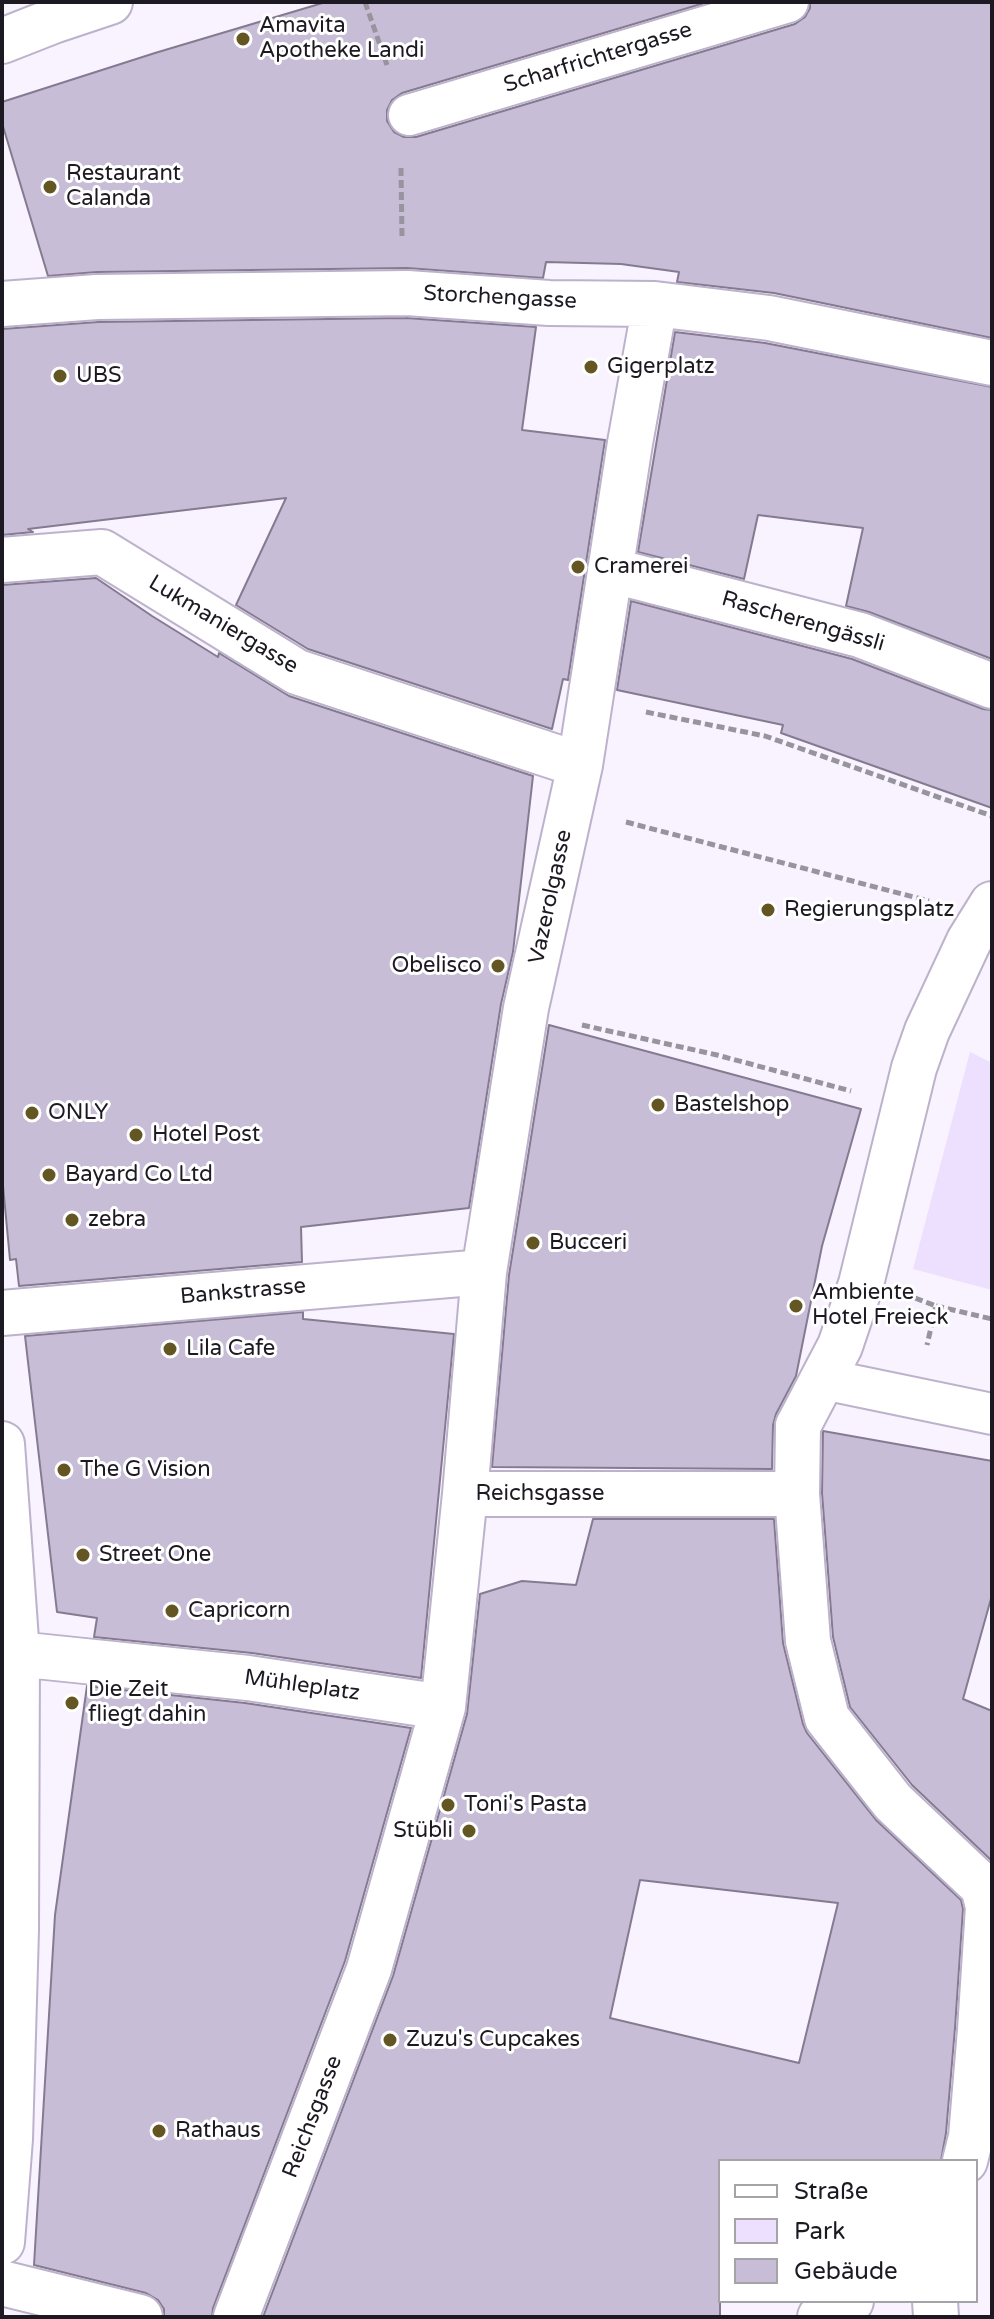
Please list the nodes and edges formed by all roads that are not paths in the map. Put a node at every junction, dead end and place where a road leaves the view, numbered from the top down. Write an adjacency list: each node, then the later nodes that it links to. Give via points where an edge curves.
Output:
1 (110, 2): 3 (street)
2 (788, 2): 4 (lane, Scharfrichtergasse)
3 (2, 41)
4 (409, 115)
5 (2, 304): 6 (street, Storchengasse, via 97,297 407,293)
6 (655, 304): 7 (street, Storchengasse, via 769,318); 9 (street, Vazerolgasse)
7 (992, 363)
8 (2, 560): 11 (street, Lukmaniergasse, via 102,552 297,672)
9 (610, 570): 10 (street, Rascherengässli, via 860,635); 11 (street, Vazerolgasse)
10 (992, 686)
11 (580, 765): 13 (street, Vazerolgasse, via 526,1012)
12 (992, 904): 15 (street, via 927,1031 861,1284)
13 (484, 1272): 14 (street, Bankstrasse); 18 (street, Vazerolgasse)
14 (2, 1313)
15 (823, 1379): 16 (lane); 19 (street, via 798,1426)
16 (992, 1414)
17 (2, 1444): 20 (street)
18 (465, 1494): 19 (street, Reichsgasse); 21 (street, Reichsgasse)
19 (797, 1494): 22 (street, via 808,1641 827,1718 893,1802)
20 (17, 1654): 21 (street, Mühleplatz, via 248,1678); 23 (street)
21 (443, 1707): 29 (street, Reichsgasse, via 369,1969)
22 (988, 1878): 24 (street)
23 (9, 1928): 25 (street, via 10,2139)
24 (976, 2145)
25 (2, 2242)
26 (2, 2283): 28 (street)
27 (847, 2303): 30 (street)
28 (140, 2317)
29 (236, 2317)
30 (820, 2317)

